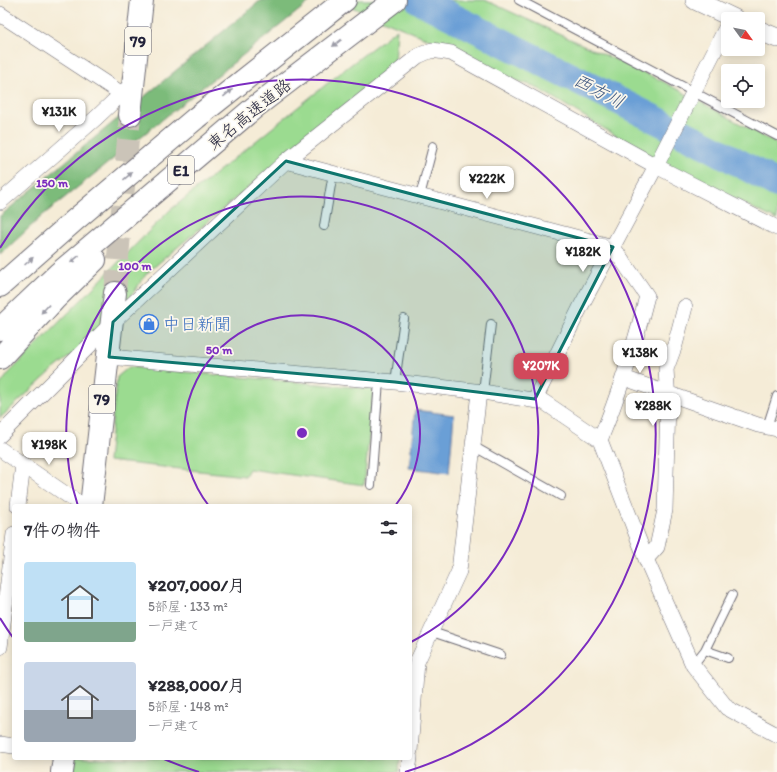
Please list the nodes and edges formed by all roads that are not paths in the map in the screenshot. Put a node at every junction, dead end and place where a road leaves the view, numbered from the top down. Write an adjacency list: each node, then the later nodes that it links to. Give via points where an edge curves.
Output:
1 (142, 0): 11 (main road, 79)
2 (395, 0): 13 (main road, 東名高速道路 / E1, one-way to 13)
3 (519, 0): 12 (lane)
4 (695, 0): 7 (street)
5 (343, 2): 25 (main road, 東名高速道路 / E1, one-way to 5, via 196,118)
6 (0, 14): 11 (street)
7 (721, 14)
8 (765, 33): 9 (street)
9 (777, 38)
10 (721, 40): 12 (street)
11 (128, 88): 14 (main road, 79); 21 (street)
12 (693, 95): 15 (lane); 18 (street)
13 (255, 107): 31 (main road, 東名高速道路 / E1, one-way to 31, via 58,274); 33 (main road, one-way to 33, via 54,300)
14 (130, 115)
15 (777, 136)
16 (433, 146): 20 (lane)
17 (286, 161): 18 (street, via 418,56 432,50 451,54); 19 (street); 29 (street)
18 (657, 164): 23 (street); 24 (street)
19 (333, 173): 20 (street); 22 (lane)
20 (420, 196): 24 (street)
21 (0, 202)
22 (324, 226)
23 (777, 228)
24 (613, 247): 34 (street, via 647,296); 40 (street, via 580,306)
25 (0, 286)
26 (115, 293): 29 (main road, 79)
27 (685, 307): 38 (street, via 666,369)
28 (404, 319): 36 (lane)
29 (113, 322): 32 (main road, 79); 42 (street)
30 (491, 324): 37 (lane)
31 (0, 329)
32 (109, 357): 35 (street); 51 (main road, 79, via 105,370)
33 (0, 358)
34 (624, 378): 38 (street); 43 (street)
35 (379, 381): 36 (street); 47 (lane)
36 (395, 382): 37 (street)
37 (481, 392): 40 (street); 44 (street)
38 (667, 393): 41 (street); 53 (street, via 665,510 657,547)
39 (777, 396): 41 (lane)
40 (535, 399): 43 (street, via 544,402)
41 (772, 428)
42 (0, 435)
43 (600, 440): 53 (street)
44 (472, 446): 48 (lane); 55 (street, via 459,571)
45 (0, 449): 46 (street)
46 (23, 464): 49 (street); 50 (street)
47 (371, 485)
48 (561, 496)
49 (18, 504)
50 (80, 504)
51 (91, 504)
52 (12, 550): 56 (street)
53 (646, 559): 60 (street)
54 (732, 595): 57 (lane)
55 (432, 632): 58 (lane); 61 (street, via 417,662)
56 (0, 647)
57 (705, 650): 59 (lane); 60 (lane)
58 (501, 655)
59 (728, 658)
60 (693, 665): 62 (street, via 727,708)
61 (412, 726)
62 (777, 734)
63 (0, 744): 64 (street)
64 (12, 746)
65 (64, 760): 67 (main road)
66 (410, 760): 68 (street)
67 (62, 772)
68 (408, 772): 69 (lane)
69 (416, 772)

